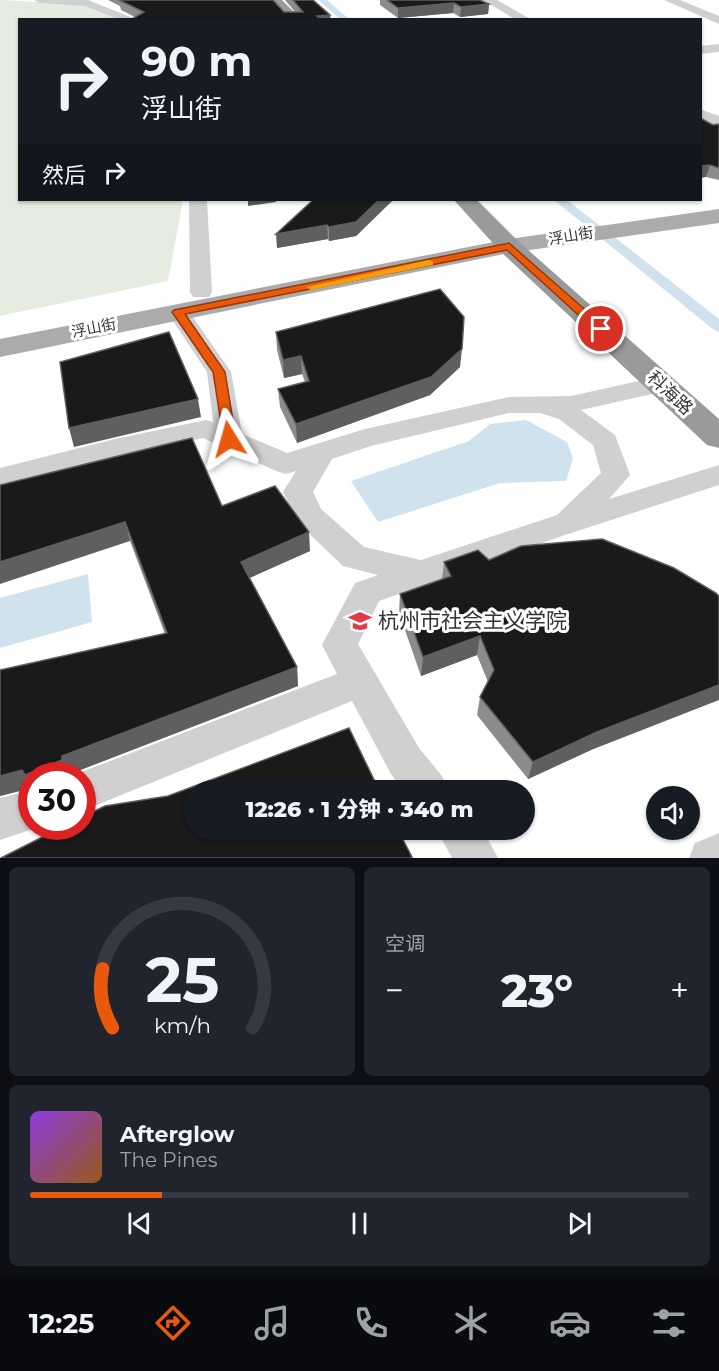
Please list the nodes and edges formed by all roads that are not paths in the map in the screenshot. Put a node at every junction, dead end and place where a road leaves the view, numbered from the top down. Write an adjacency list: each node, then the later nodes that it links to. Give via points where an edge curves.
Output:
1 (40, 0): 6 (street, via 87,3)
2 (262, 0): 7 (highway)
3 (274, 0): 8 (highway)
4 (489, 0): 9 (street)
5 (675, 2): 10 (street)
6 (127, 18)
7 (280, 18)
8 (293, 18)
9 (522, 18)
10 (719, 20)
11 (719, 48): 12 (street)
12 (702, 49)
13 (702, 113): 14 (street)
14 (719, 123)
15 (198, 201): 22 (street)
16 (466, 201): 21 (highway, 科海路)
17 (489, 201): 21 (highway, 科海路)
18 (719, 204): 20 (main road, 浮山街)
19 (719, 216): 20 (main road, 浮山街)
20 (619, 224): 21 (main road, 浮山街)
21 (516, 239): 22 (main road, 浮山街); 23 (main road, 浮山街); 26 (highway, 科海路); 28 (highway, 科海路)
22 (201, 292): 24 (main road, 浮山街)
23 (178, 312): 25 (main road, 浮山街); 30 (street, via 219,372)
24 (0, 333)
25 (0, 348)
26 (661, 384): 27 (street, via 571,404); 29 (highway, 科海路)
27 (544, 405): 31 (street, via 509,405 365,438); 34 (street, via 568,413 605,441 616,475)
28 (719, 410)
29 (719, 437)
30 (229, 439): 31 (street, via 286,464); 33 (street, via 206,429)
31 (322, 452): 35 (street, via 298,492 310,516 354,557)
32 (719, 475): 34 (street)
33 (0, 478)
34 (567, 523): 35 (street)
35 (421, 573): 36 (street, via 368,592 340,645)
36 (361, 681): 37 (street, via 405,761); 38 (street)
37 (420, 780)
38 (96, 785)
39 (18, 814): 40 (street)
40 (0, 819)
41 (465, 840): 43 (street)
42 (719, 854): 44 (street)
43 (477, 858)
44 (710, 858)

